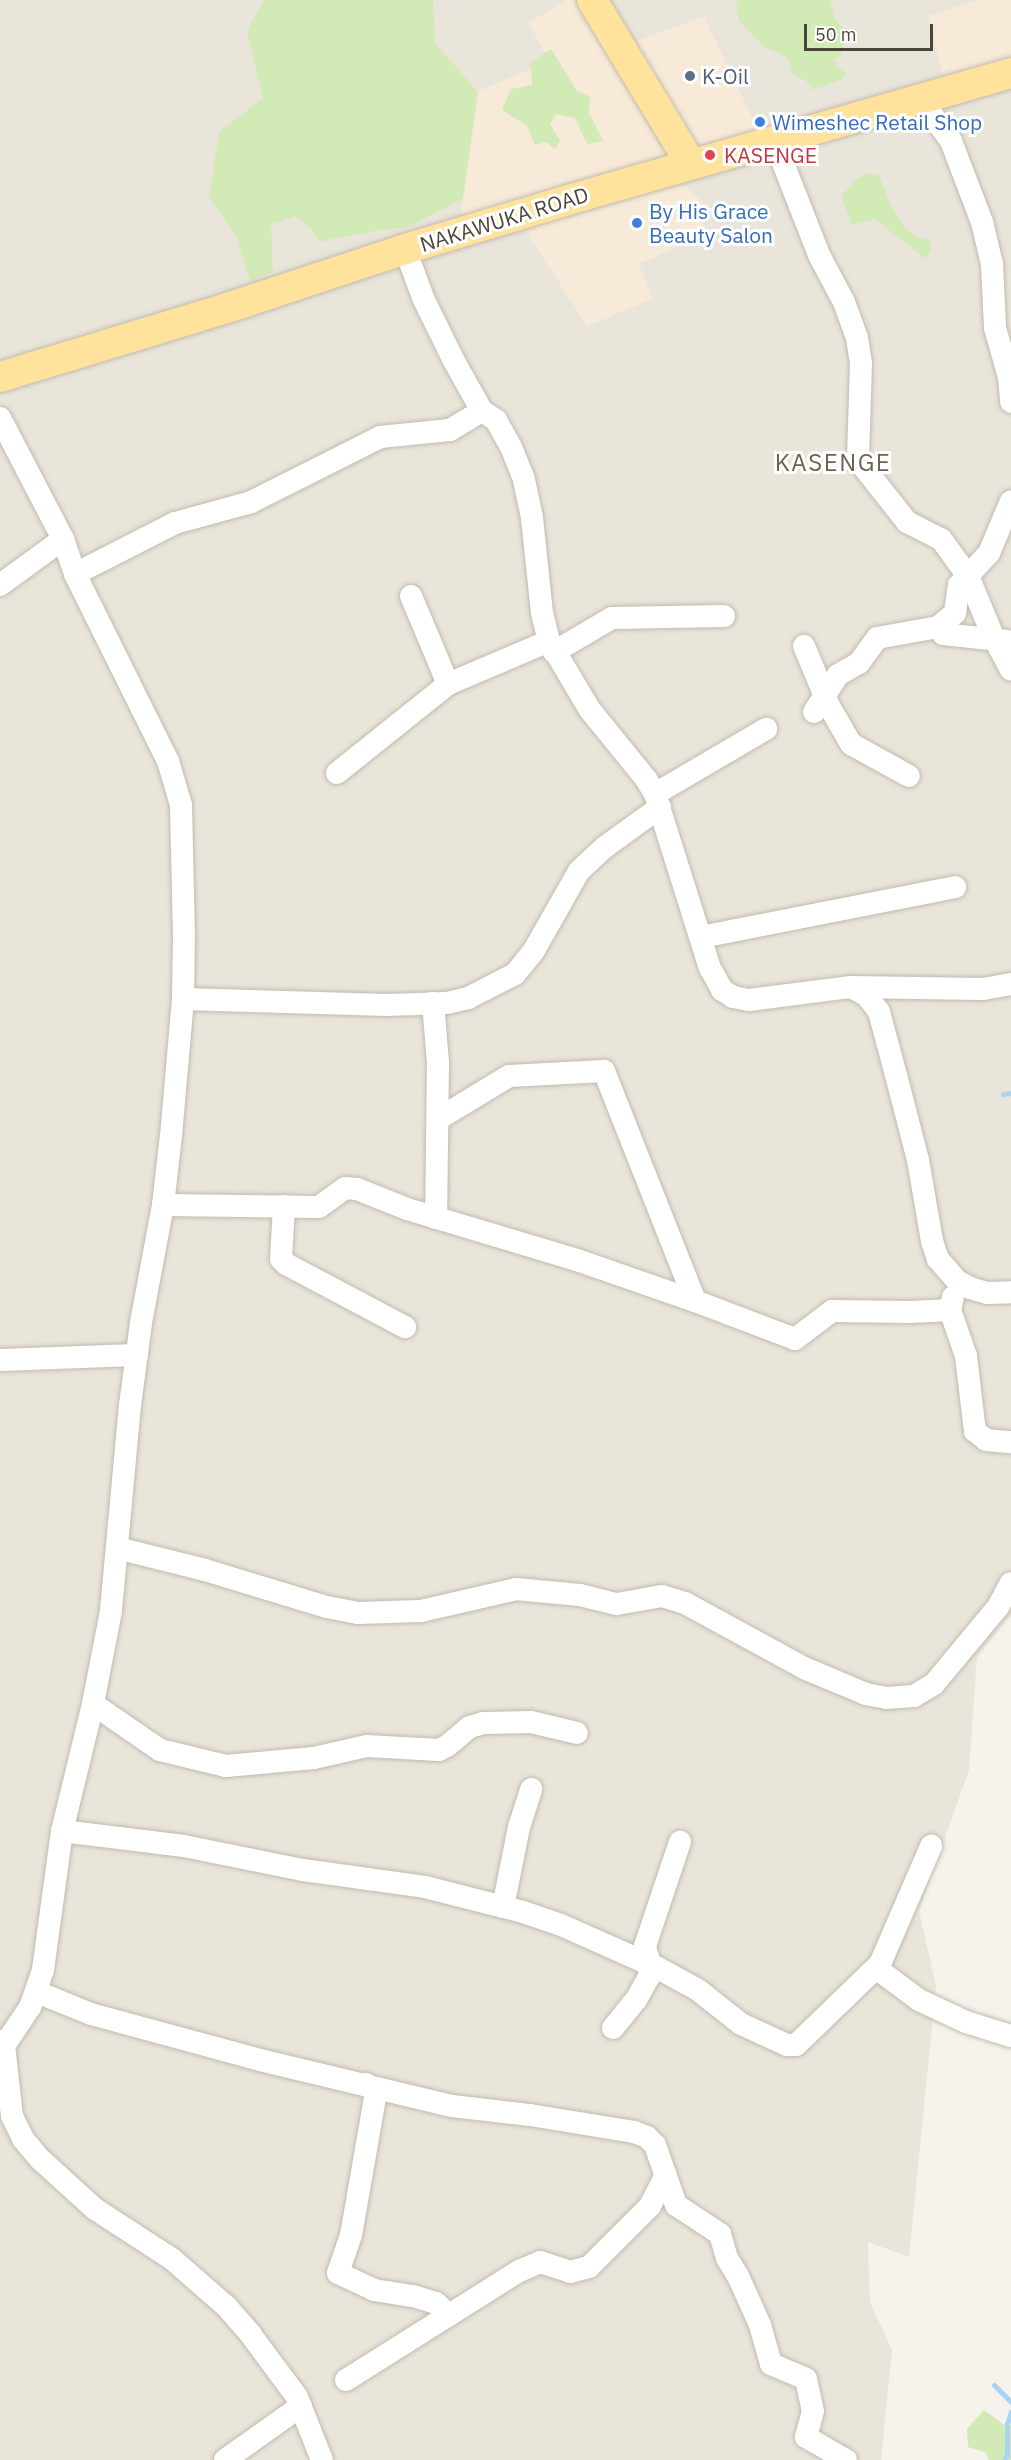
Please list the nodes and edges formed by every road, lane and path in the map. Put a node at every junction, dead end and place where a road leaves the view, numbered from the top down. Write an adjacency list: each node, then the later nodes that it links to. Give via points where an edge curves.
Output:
1 (592, 0): 5 (main road)
2 (1011, 73): 3 (main road, NAKAWUKA ROAD)
3 (920, 98): 4 (main road, NAKAWUKA ROAD); 8 (street, via 951,141 982,222 992,264 995,328 1009,376)
4 (774, 140): 5 (main road, NAKAWUKA ROAD); 14 (street, via 857,338 861,363 858,460 907,522 941,539)
5 (692, 164): 6 (main road, NAKAWUKA ROAD)
6 (405, 249): 7 (main road, NAKAWUKA ROAD); 9 (street, via 424,300)
7 (0, 377)
8 (1011, 402)
9 (482, 411): 13 (street, via 450,430 380,437 251,502 175,523); 20 (street, via 496,420 524,480 542,613)
10 (0, 418): 12 (street)
11 (1011, 501): 14 (street, via 989,553)
12 (63, 539): 13 (street); 15 (street)
13 (75, 574): 33 (street, via 155,731 181,805)
14 (968, 576): 19 (street); 24 (street, via 959,585 955,613 938,627 877,638 859,663 838,675)
15 (0, 585)
16 (411, 596): 23 (street)
17 (724, 616): 20 (street, via 612,618)
18 (943, 634): 19 (street)
19 (1003, 640): 22 (street)
20 (552, 646): 23 (street); 28 (street, via 590,710 646,779)
21 (804, 646): 27 (street, via 829,706 851,744)
22 (1011, 669)
23 (448, 684): 26 (street)
24 (814, 712)
25 (766, 729): 28 (street)
26 (337, 773)
27 (909, 776)
28 (657, 800): 30 (street); 34 (street, via 579,871 533,952 515,974 468,998)
29 (955, 887): 30 (street)
30 (701, 937): 32 (street, via 710,968 722,990 732,997 758,1000)
31 (1011, 984): 32 (street, via 983,989)
32 (851, 987): 39 (street, via 867,996 879,1012 918,1160 932,1241 938,1259)
33 (183, 999): 34 (street); 36 (street)
34 (433, 1003): 35 (street)
35 (438, 1119): 38 (street); 41 (street, via 509,1076 604,1071)
36 (163, 1205): 37 (street); 44 (street)
37 (284, 1206): 38 (street, via 320,1206 345,1188); 43 (street, via 281,1259)
38 (436, 1218): 41 (street, via 577,1260)
39 (957, 1281): 40 (street, via 987,1293); 42 (street)
40 (1011, 1292)
41 (695, 1301): 42 (street, via 795,1339 832,1311)
42 (950, 1310): 46 (street, via 966,1356 975,1431 986,1440)
43 (405, 1327)
44 (137, 1356): 45 (street); 47 (street, via 121,1479)
45 (0, 1360)
46 (1011, 1442)
47 (117, 1548): 48 (street, via 358,1613 421,1611 516,1589 580,1595 617,1604 662,1596 685,1603 804,1668 866,1694 886,1698 914,1696 934,1684 998,1607); 49 (street, via 111,1611)
48 (1011, 1583)
49 (93, 1704): 50 (street, via 160,1750 226,1766 315,1758 367,1746 439,1750 470,1726 483,1723 531,1722); 52 (street)
50 (577, 1733)
51 (531, 1789): 55 (street)
52 (62, 1831): 55 (street, via 184,1846 303,1870 425,1887); 58 (street)
53 (681, 1842): 56 (street, via 645,1946)
54 (931, 1846): 57 (street)
55 (503, 1907): 56 (street, via 561,1925)
56 (650, 1964): 57 (street, via 698,1990 741,2024 787,2045 796,2045); 59 (street, via 649,1977 636,2000)
57 (876, 1968): 60 (street, via 919,2000 966,2022)
58 (37, 1992): 61 (street); 62 (street, via 91,2014)
59 (613, 2028)
60 (1011, 2036)
61 (1, 2046): 66 (street, via 12,2115 34,2153 95,2209 172,2259 209,2290 251,2334)
62 (366, 2084): 63 (street, via 452,2106 634,2132 655,2145); 64 (street, via 376,2092 351,2235 338,2272 374,2290 436,2303)
63 (666, 2175): 64 (street, via 650,2206 589,2267 570,2272 540,2262); 69 (street, via 676,2205 720,2234 727,2258 760,2325 771,2364 806,2379 813,2411 806,2437)
64 (449, 2315): 65 (street)
65 (346, 2380)
66 (301, 2406): 67 (street); 68 (street)
67 (225, 2460)
68 (322, 2460)
69 (846, 2460)

